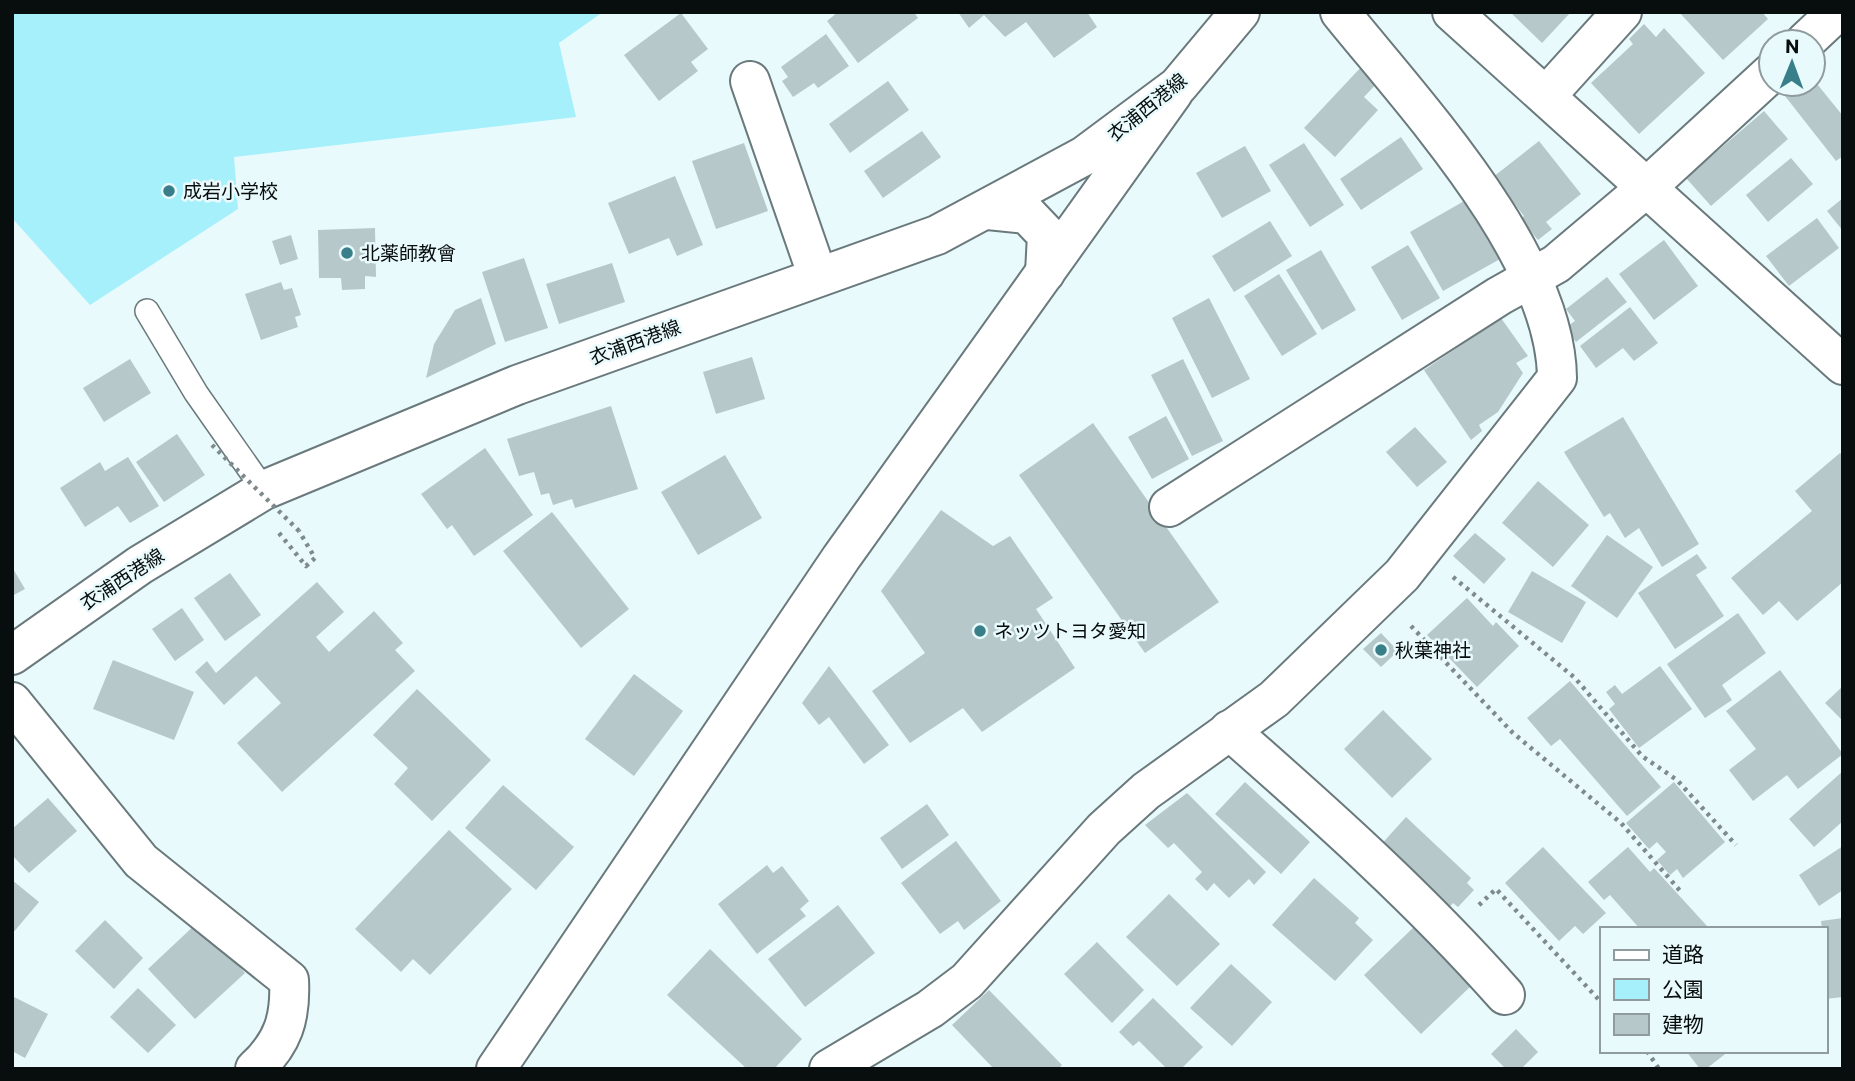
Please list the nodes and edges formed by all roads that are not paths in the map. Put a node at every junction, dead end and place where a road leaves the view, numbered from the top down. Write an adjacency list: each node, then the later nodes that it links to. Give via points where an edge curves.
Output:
1 (1240, 12): 8 (street, 衣浦西港線)
2 (1340, 12): 15 (street, via 1474,181)
3 (1452, 12): 10 (street)
4 (1622, 12): 10 (street)
5 (1837, 12): 6 (street)
6 (1820, 28)
7 (750, 81): 14 (street)
8 (1178, 86): 12 (street, 衣浦西港線, via 1084,156); 13 (street)
9 (1757, 86): 11 (street)
10 (1546, 96): 11 (street)
11 (1646, 188): 15 (street); 17 (street)
12 (988, 209): 13 (street, via 1027,214 1047,235); 14 (street, 衣浦西港線, via 937,235)
13 (1045, 273): 25 (street, via 841,558)
14 (818, 277): 18 (street, 衣浦西港線, via 517,385)
15 (1532, 279): 19 (street); 22 (street, via 1557,356 1557,377 1422,551 1274,699)
16 (147, 311): 18 (lane, via 196,393)
17 (1834, 342)
18 (264, 490): 20 (street, 衣浦西港線, via 140,565)
19 (1169, 507)
20 (12, 655)
21 (12, 702): 24 (street, via 141,861 289,981 285,1030 274,1051)
22 (1229, 730): 23 (street, via 1357,842 1450,933); 26 (street, via 1146,791 1104,829 967,981 930,1009)
23 (1505, 995)
24 (255, 1069)
25 (496, 1069)
26 (829, 1069)

